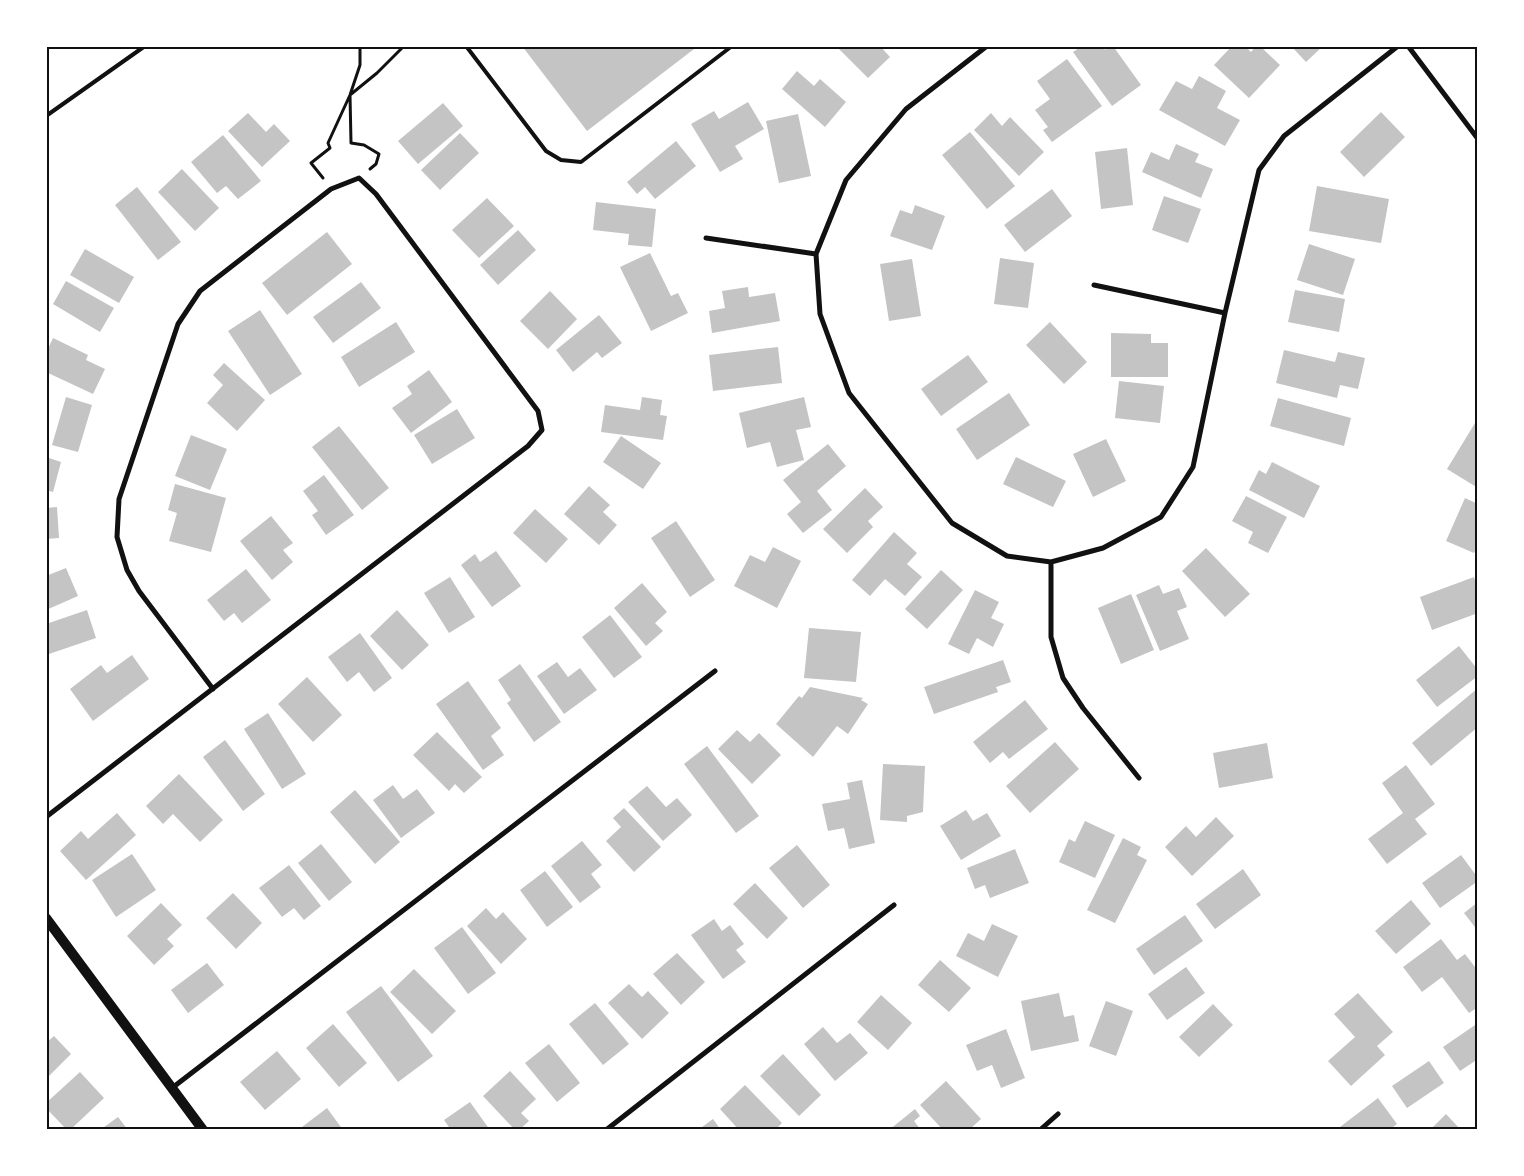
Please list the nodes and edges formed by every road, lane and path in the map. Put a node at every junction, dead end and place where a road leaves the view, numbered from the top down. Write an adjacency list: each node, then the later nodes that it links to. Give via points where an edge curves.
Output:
1 (145, 46): 10 (lane)
2 (360, 46): 9 (path, via 360,65)
3 (404, 46): 9 (path)
4 (466, 46): 5 (lane, via 546,151 561,160 581,162)
5 (732, 46)
6 (987, 46): 15 (street, via 906,109 846,180)
7 (1398, 46): 17 (street, via 1284,136 1259,170)
8 (1408, 46): 11 (street)
9 (350, 95): 12 (path, via 351,143 364,145 379,154 376,164); 13 (path, via 328,143 330,148 311,163)
10 (46, 116)
11 (1478, 139)
12 (359, 178): 13 (street); 20 (street, via 376,194 538,411 542,430 528,446)
13 (331, 188): 20 (street, via 200,291 178,324 118,499 116,537 127,570 139,592)
14 (706, 238): 15 (street)
15 (816, 254): 18 (street, via 820,314 849,393 952,523 1007,556)
16 (1094, 285): 17 (street)
17 (1225, 312): 18 (street, via 1192,467 1161,517 1103,548)
18 (1051, 562): 21 (street, via 1051,636 1063,678)
19 (715, 671): 25 (street)
20 (212, 689): 22 (street)
21 (1139, 778)
22 (46, 818)
23 (894, 905): 28 (street)
24 (46, 918): 25 (main road)
25 (171, 1088): 27 (main road)
26 (1058, 1114): 29 (street)
27 (203, 1130)
28 (606, 1130)
29 (1040, 1130)

